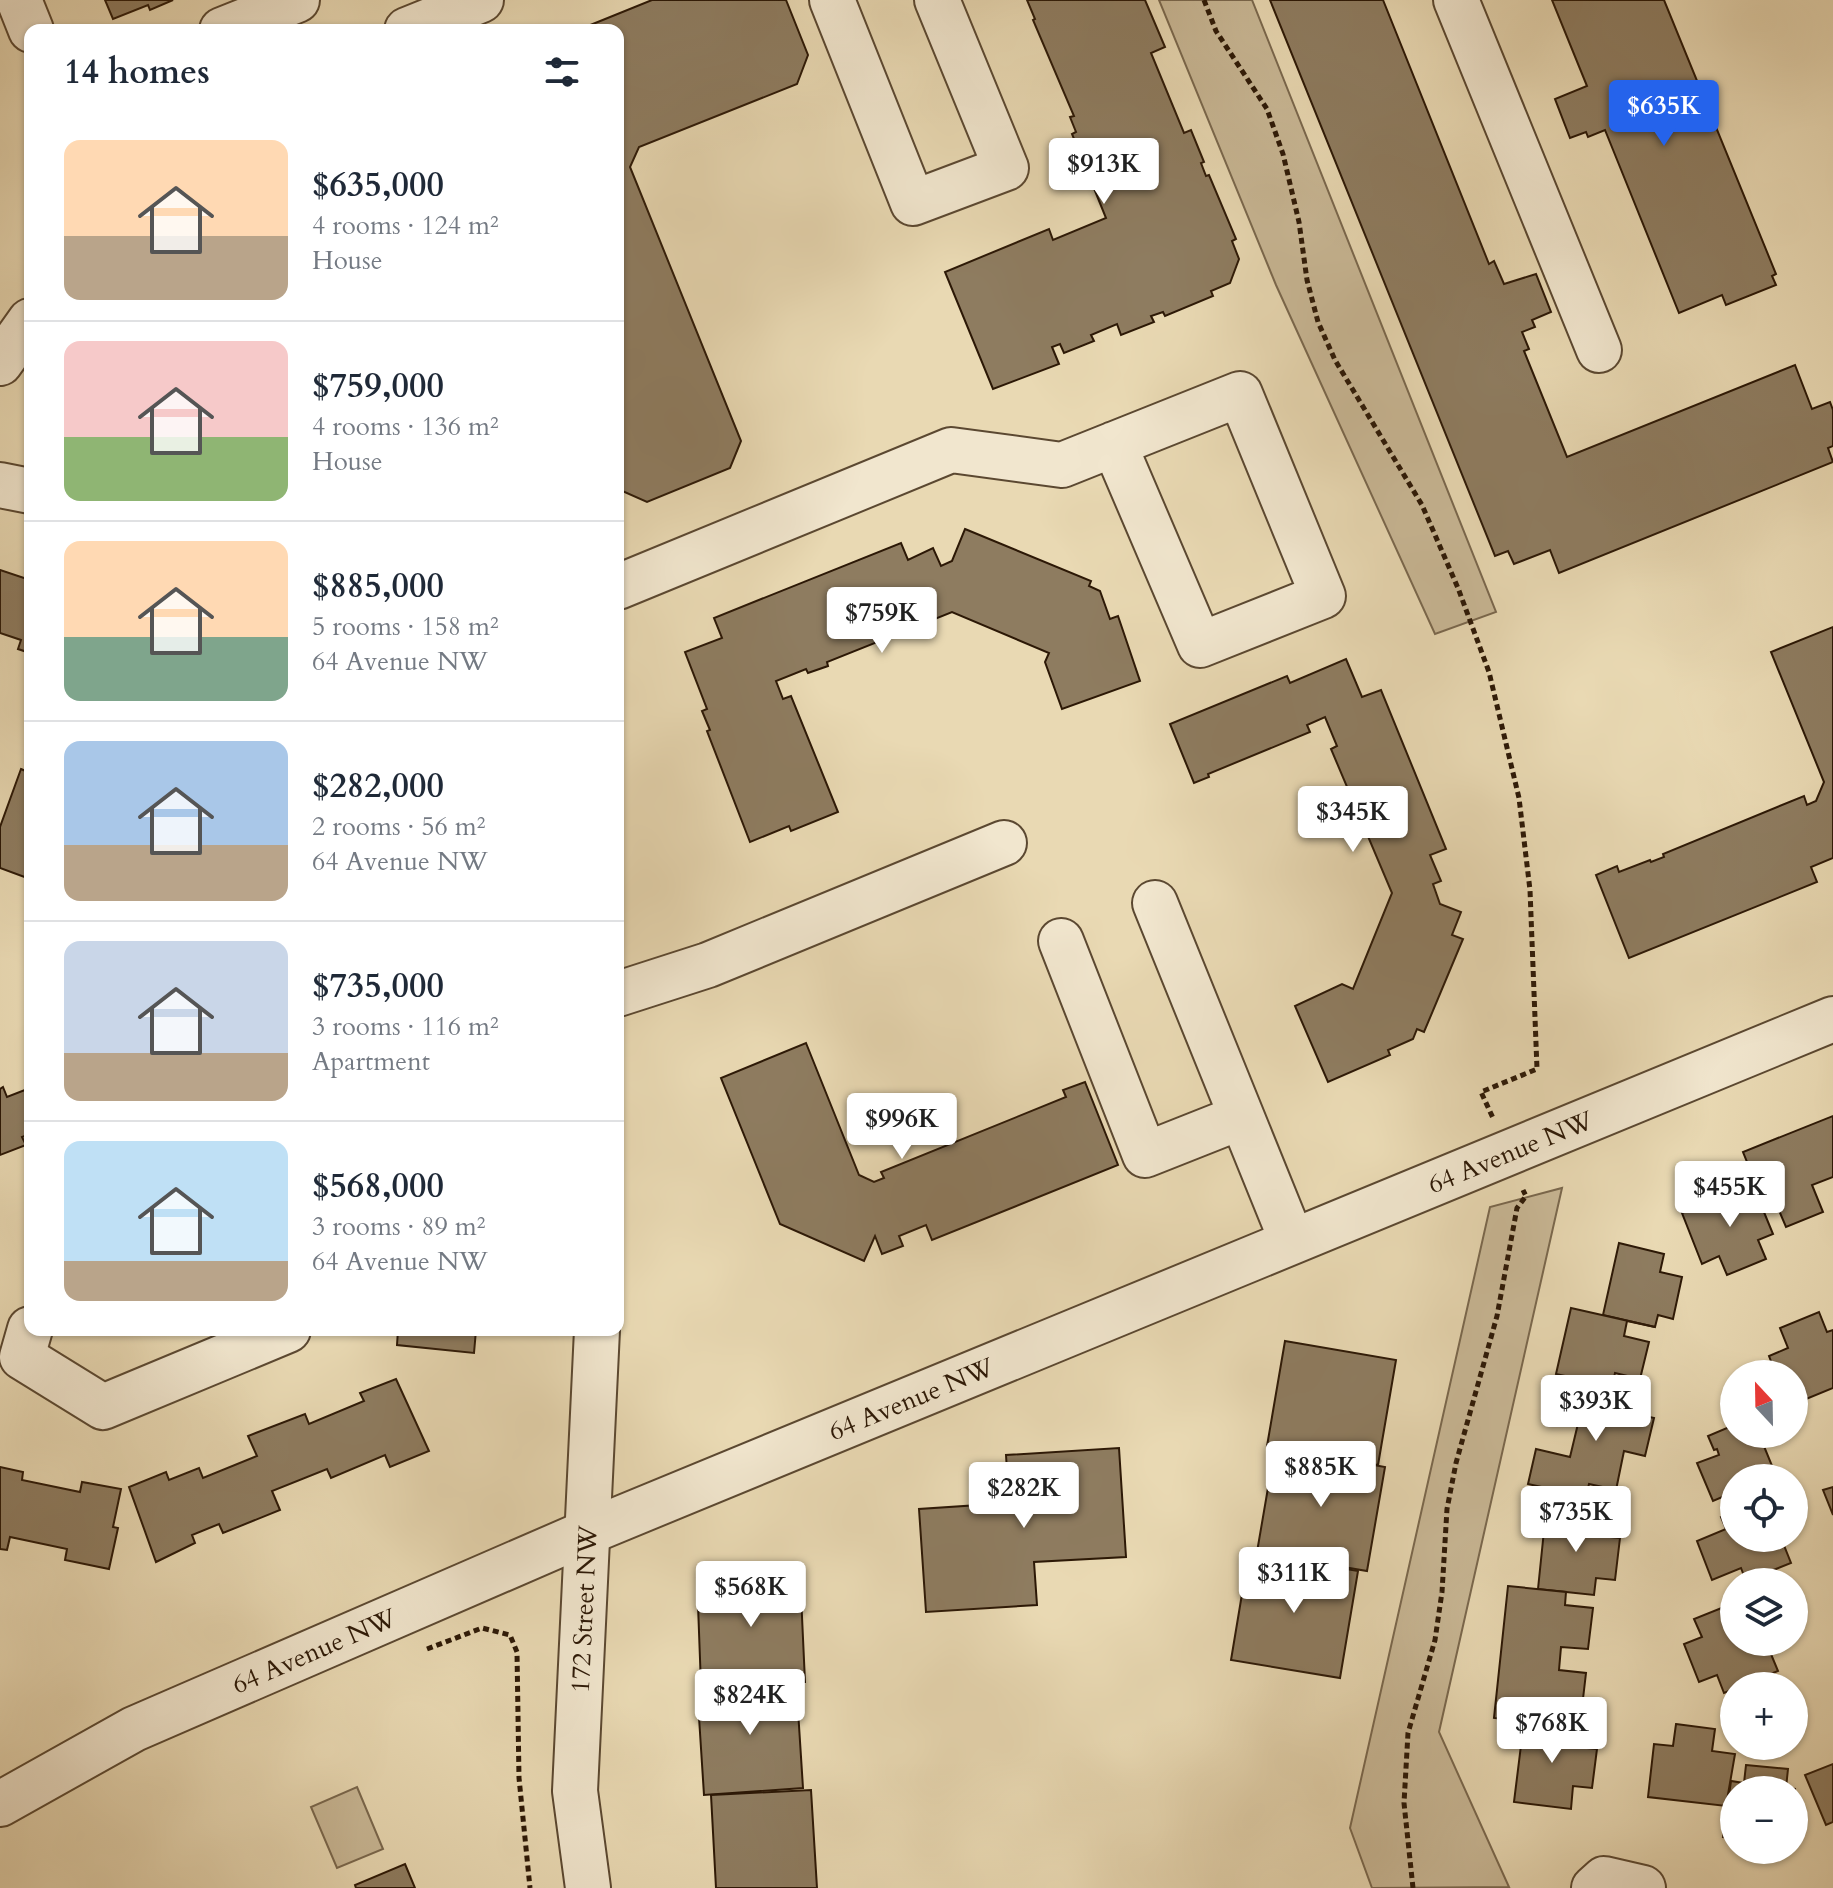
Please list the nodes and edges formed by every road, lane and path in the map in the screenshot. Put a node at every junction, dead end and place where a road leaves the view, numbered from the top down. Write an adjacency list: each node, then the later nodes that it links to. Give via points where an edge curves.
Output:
1 (19, 0): 9 (street)
2 (297, 0): 10 (street)
3 (306, 0): 11 (street)
4 (481, 0): 12 (street)
5 (832, 0): 6 (street, via 913,203 1006,168)
6 (937, 0)
7 (1204, 0): 26 (path, via 1216,31 1267,109 1299,222 1307,280 1335,360 1422,505 1489,672 1519,798 1530,890 1537,1069 1481,1092)
8 (1456, 0): 14 (street)
9 (29, 24)
10 (237, 24)
11 (316, 24)
12 (422, 24)
13 (24, 329): 15 (street)
14 (1599, 350)
15 (0, 363)
16 (1114, 444): 16 (street, via 1240,394 1323,596 1200,645); 19 (street, via 1062,465 951,450)
17 (0, 485): 18 (street)
18 (24, 490)
19 (624, 585)
20 (1004, 843): 23 (street, via 708,965)
21 (1155, 903): 25 (street)
22 (1061, 941): 25 (street, via 1145,1155)
23 (624, 992)
24 (1833, 1019): 26 (street, 64 Avenue NW)
25 (1241, 1117): 27 (street)
26 (1508, 1153): 27 (street, 64 Avenue NW); 36 (path, via 1526,1196 1517,1208 1497,1316 1456,1463 1435,1640 1408,1733 1404,1803)
27 (1292, 1241): 31 (street, 64 Avenue NW)
28 (28, 1336): 29 (street, via 22,1357 103,1407)
29 (274, 1336)
30 (597, 1336): 31 (street, 172 Street NW)
31 (588, 1532): 33 (street, 64 Avenue NW, via 134,1729); 35 (street, 172 Street NW, via 575,1791)
32 (423, 1651): 34 (path, via 482,1628 510,1635 517,1652 519,1778)
33 (0, 1804)
34 (530, 1888)
35 (588, 1888)
36 (1413, 1888)
37 (1594, 1888): 38 (street, via 1604,1879)
38 (1643, 1888)

